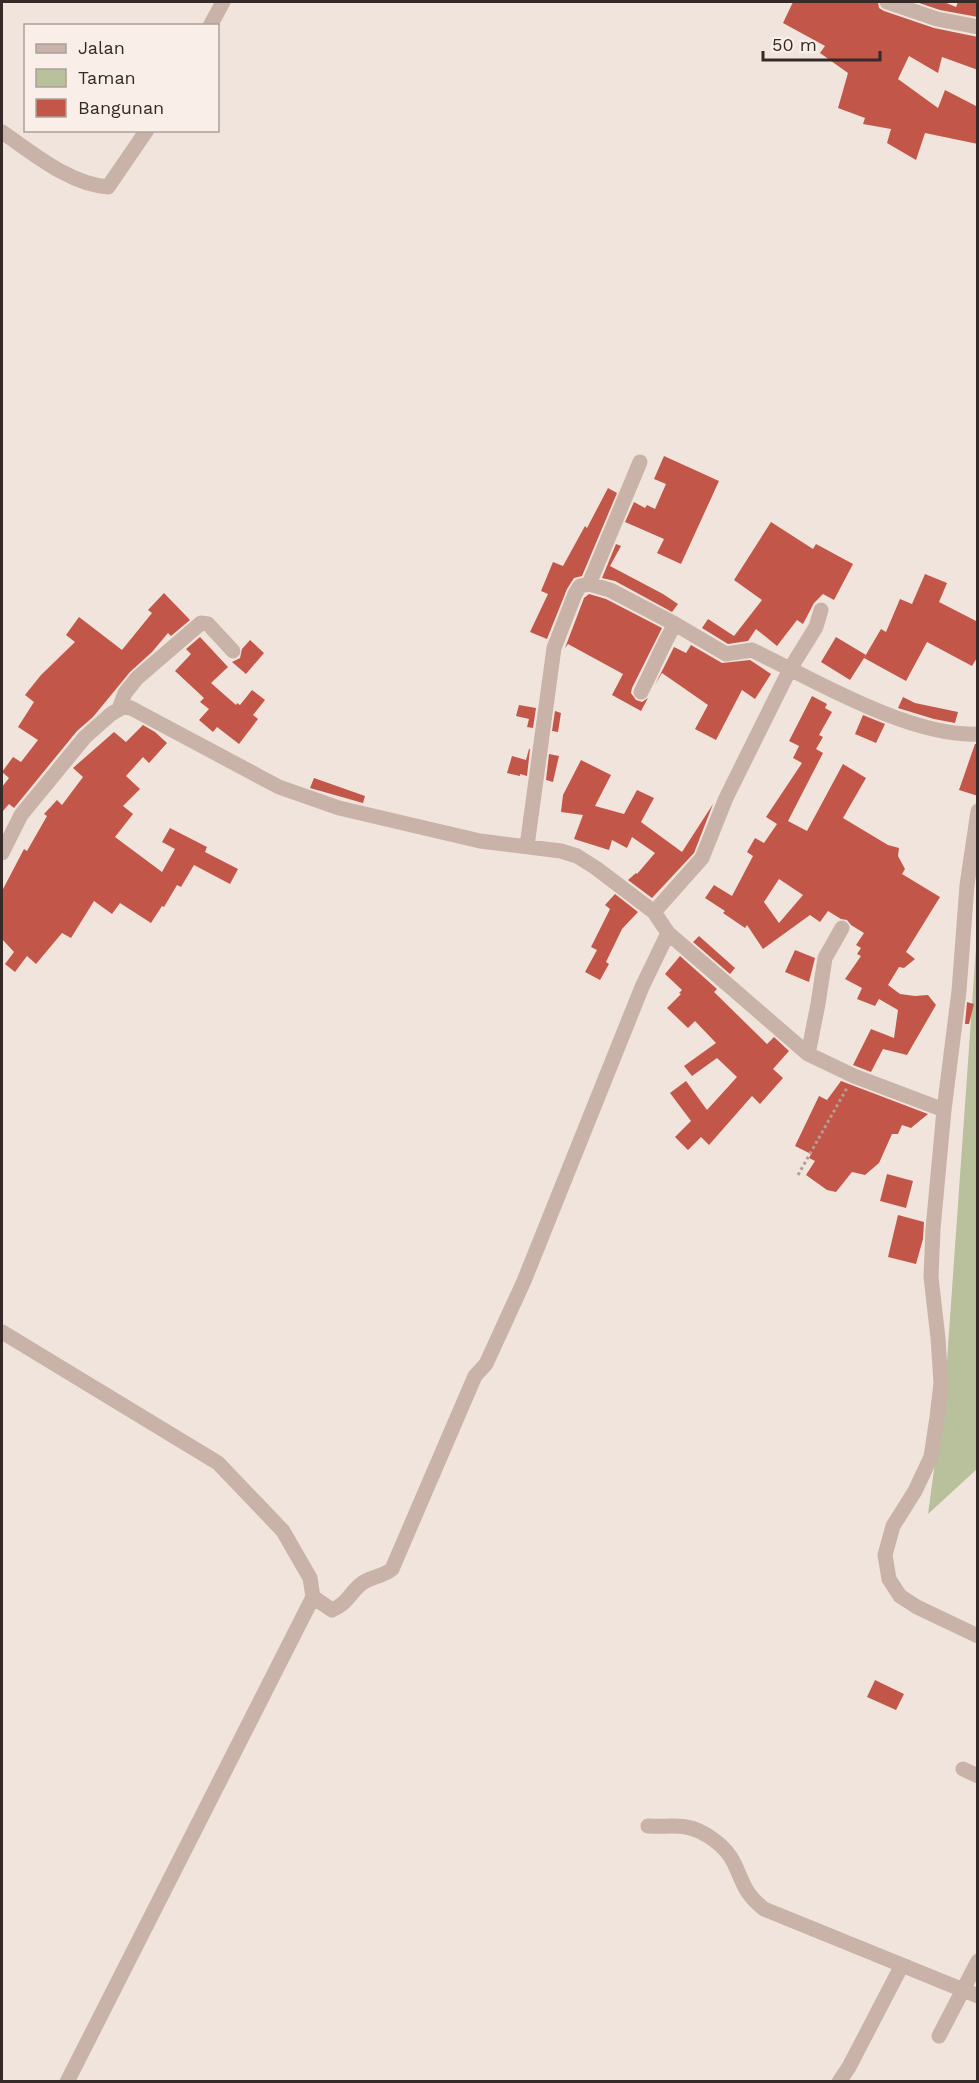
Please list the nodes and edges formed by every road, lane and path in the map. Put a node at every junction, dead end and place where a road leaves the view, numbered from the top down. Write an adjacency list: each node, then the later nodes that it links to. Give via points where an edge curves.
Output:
1 (224, 2): 3 (street)
2 (887, 2): 4 (street, via 937,19)
3 (211, 24)
4 (978, 27)
5 (2, 132): 6 (street, via 56,168 94,186 108,187)
6 (146, 132)
7 (640, 462): 8 (street)
8 (588, 584): 10 (street, via 610,590); 17 (street, via 580,586 575,594 554,648)
9 (821, 610): 12 (street, via 816,627)
10 (675, 624): 12 (street, via 726,654 752,650); 13 (street)
11 (233, 651): 14 (street, via 208,624 201,623 137,678)
12 (790, 669): 15 (street, via 842,695 928,728 958,735); 19 (street, via 726,798 702,858)
13 (641, 692)
14 (119, 709): 17 (street, via 131,708 147,715 279,787 339,808 480,841); 18 (street, via 85,737 30,802)
15 (978, 734)
16 (978, 811): 24 (street)
17 (527, 846): 19 (street, via 577,856)
18 (2, 853)
19 (654, 912): 21 (street)
20 (842, 928): 22 (street, via 825,958)
21 (669, 933): 22 (street); 27 (street, via 642,987 524,1281 486,1364 475,1376 392,1569 361,1584 342,1606 332,1610)
22 (808, 1054): 23 (street)
23 (854, 1076): 24 (street); 25 (path)
24 (944, 1110): 28 (street, via 931,1277 939,1338 938,1417 931,1457 893,1526 885,1555 889,1580 900,1596)
25 (798, 1175)
26 (2, 1332): 27 (street, via 218,1463 283,1531 310,1578)
27 (313, 1597): 37 (street)
28 (978, 1636)
29 (963, 1769): 30 (street)
30 (978, 1776)
31 (648, 1826): 33 (street, via 687,1827 704,1834 728,1852 748,1894 764,1909)
32 (978, 1961): 34 (street)
33 (902, 1965): 34 (street); 38 (street)
34 (962, 1990): 35 (street); 36 (street)
35 (978, 1996)
36 (939, 2036)
37 (67, 2082)
38 (839, 2082)

